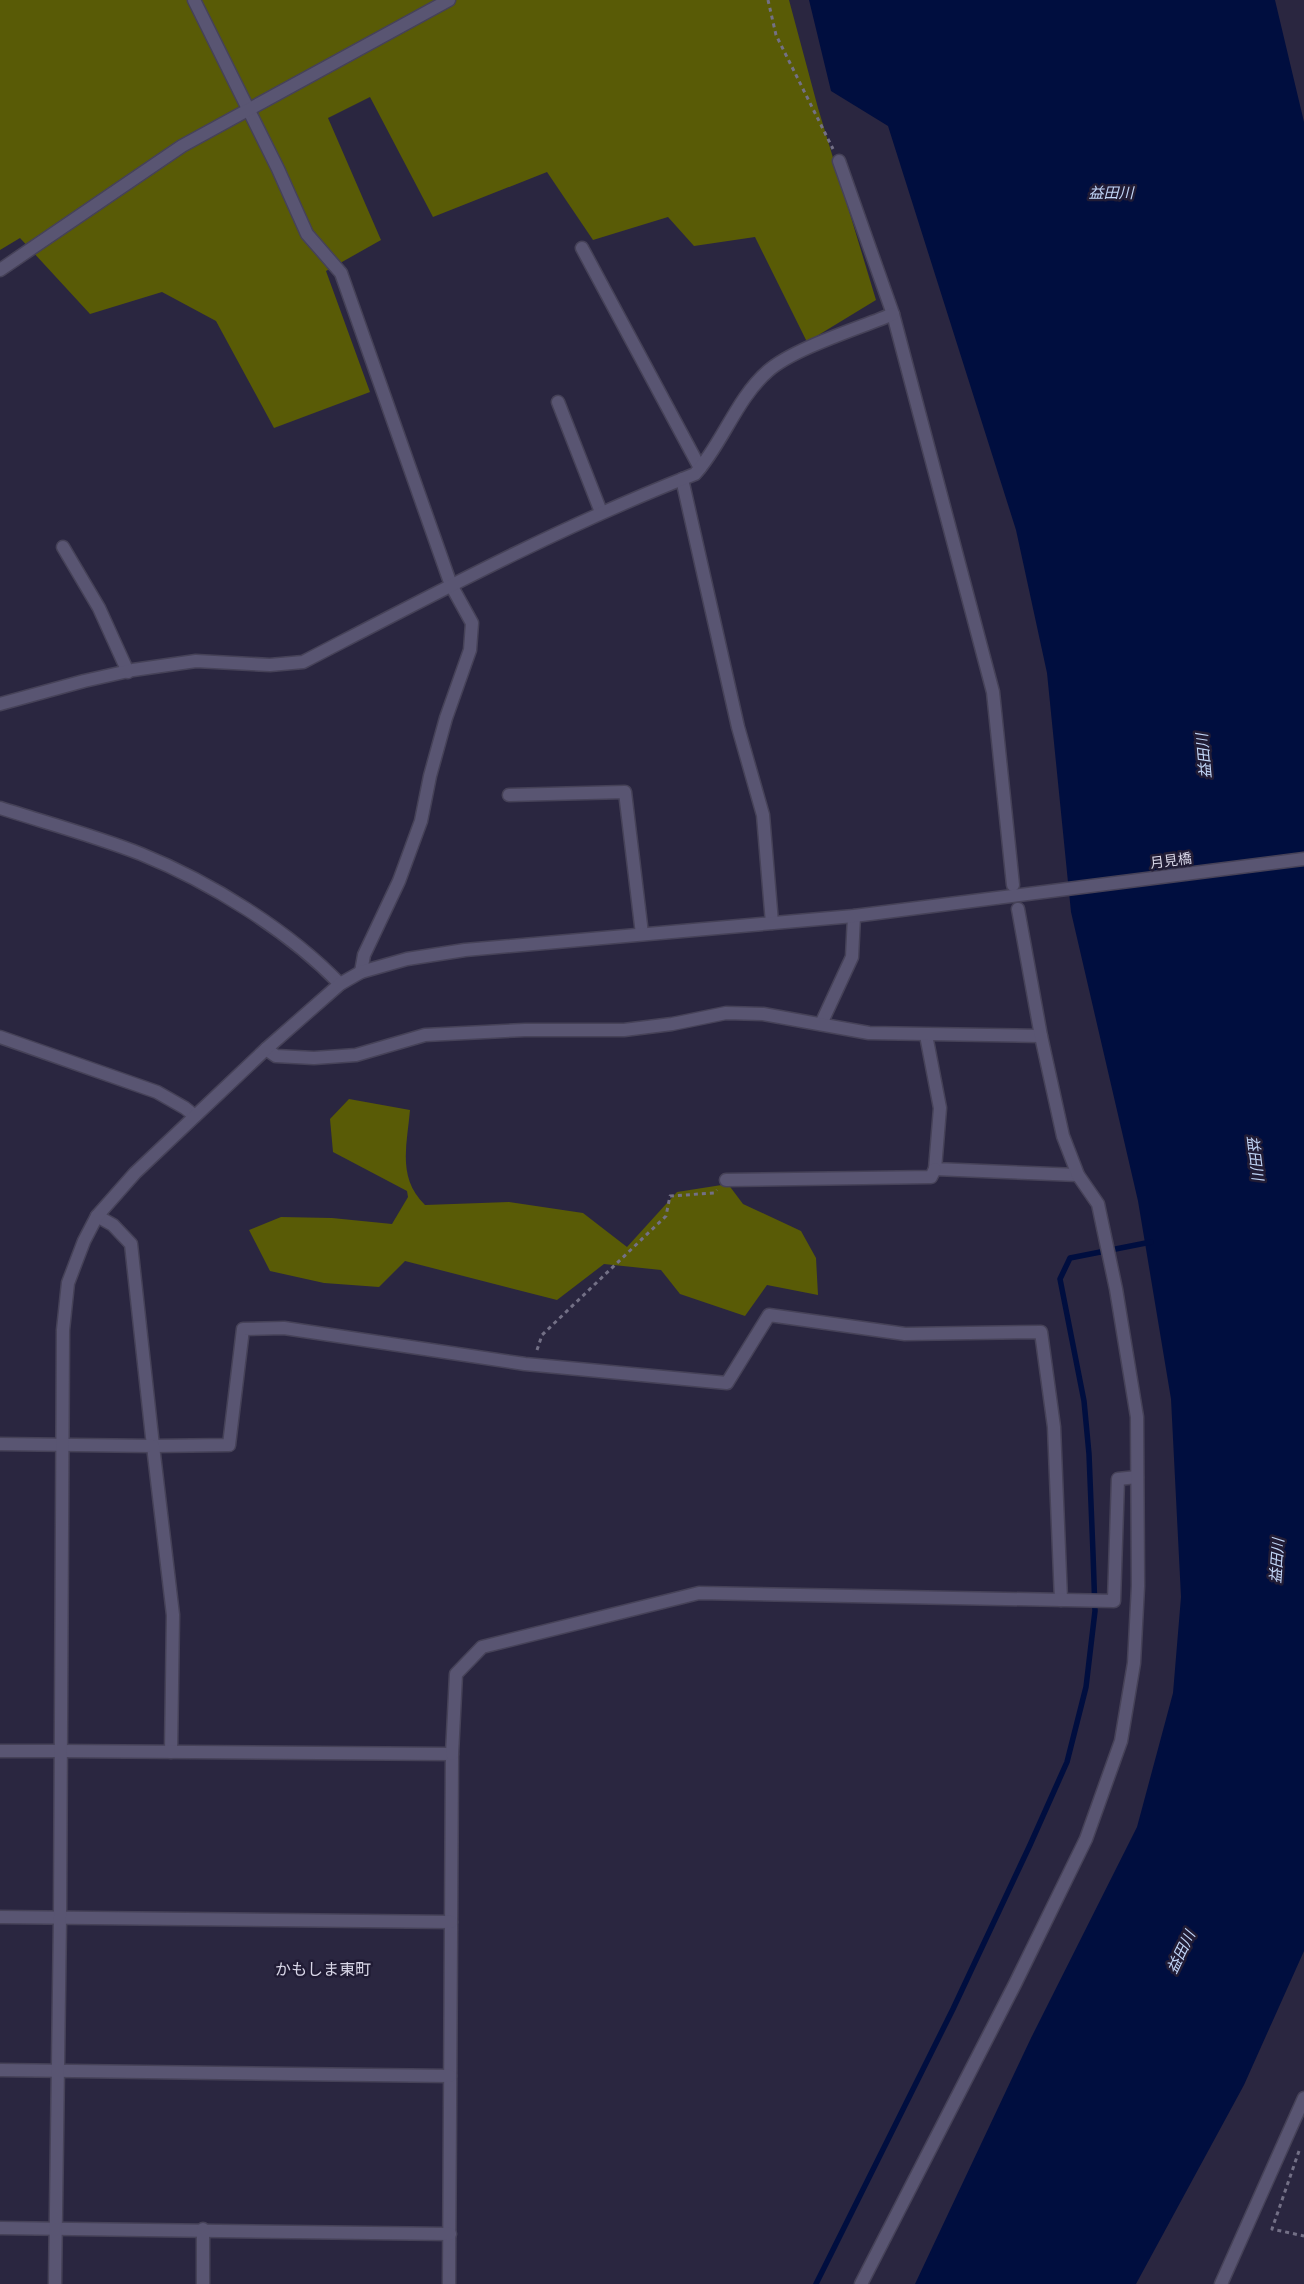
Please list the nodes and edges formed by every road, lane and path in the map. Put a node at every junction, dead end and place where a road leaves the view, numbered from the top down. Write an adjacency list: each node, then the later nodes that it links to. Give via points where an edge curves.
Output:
1 (194, 0): 4 (street)
2 (449, 0): 4 (street)
3 (768, 0): 5 (path, via 776,35)
4 (249, 110): 7 (street, via 182,146); 14 (street, via 307,234 341,273)
5 (839, 161): 8 (street)
6 (582, 248): 10 (street)
7 (0, 270)
8 (894, 314): 10 (street, via 798,353 768,371 748,395); 20 (street, via 993,692)
9 (558, 402): 12 (street)
10 (700, 468): 11 (street)
11 (682, 480): 12 (street); 23 (street, via 738,727 763,815)
12 (601, 512): 14 (street)
13 (63, 547): 15 (street, via 99,608)
14 (451, 585): 15 (street, via 303,662 270,665 196,661); 25 (street, via 472,623 470,650 446,718 421,821 399,881 364,955)
15 (128, 672): 16 (street)
16 (0, 704)
17 (509, 795): 24 (street, via 625,792)
18 (0, 808): 26 (street, via 140,854 202,882 260,918)
19 (1304, 859): 22 (street, 月見橋)
20 (1014, 885)
21 (1018, 909): 29 (street)
22 (854, 916): 23 (street, 月見橋); 27 (street, via 852,957)
23 (772, 923): 24 (street, 月見橋)
24 (642, 934): 25 (street, 月見橋, via 465,950 407,959)
25 (361, 972): 26 (street, 月見橋)
26 (340, 984): 31 (street, 月見橋)
27 (821, 1024): 28 (street, via 869,1033); 31 (street, via 763,1014 726,1013 624,1030 478,1031 425,1035 356,1054 314,1058 276,1056)
28 (926, 1034): 29 (street); 33 (street, via 940,1108)
29 (1041, 1036): 34 (street, via 1063,1136)
30 (0, 1037): 32 (street, via 157,1092)
31 (266, 1049): 32 (street, 月見橋)
32 (195, 1116): 36 (street, 月見橋, via 135,1173)
33 (935, 1169): 34 (street); 35 (street, via 932,1177)
34 (1078, 1175): 41 (street, via 1098,1204 1116,1289 1137,1417)
35 (726, 1180): 37 (path, via 714,1193 670,1196 666,1216 542,1335)
36 (97, 1216): 39 (street, 月見橋, via 68,1283 63,1330); 40 (street, via 113,1225 131,1244)
37 (531, 1364): 40 (street, via 284,1328 243,1329 229,1445); 42 (street, via 727,1383 769,1315 905,1334 1041,1332 1054,1427)
38 (0, 1444): 39 (street)
39 (62, 1445): 40 (street); 44 (street, 月見橋)
40 (154, 1446): 45 (street, via 172,1615)
41 (1137, 1477): 42 (street, via 1118,1479 1114,1601); 63 (street, via 1138,1586 1134,1663 1121,1741 1082,1847)
42 (1061, 1600): 46 (street, via 699,1593 482,1647 456,1674)
43 (0, 1751): 44 (street)
44 (60, 1751): 45 (street); 48 (street, 月見橋)
45 (171, 1752): 46 (street)
46 (452, 1754): 49 (street)
47 (0, 1918): 48 (street)
48 (60, 1918): 49 (street); 51 (street, 月見橋)
49 (451, 1922): 52 (street)
50 (0, 2070): 51 (street)
51 (58, 2070): 52 (street); 56 (street, 月見橋)
52 (450, 2076): 58 (street)
53 (1304, 2098): 64 (street)
54 (1301, 2148): 59 (path, via 1272,2229)
55 (0, 2228): 56 (street)
56 (54, 2228): 57 (street); 60 (street, 月見橋)
57 (203, 2229): 58 (street); 61 (street)
58 (450, 2234): 62 (street)
59 (1304, 2236)
60 (55, 2284)
61 (203, 2284)
62 (448, 2284)
63 (861, 2284)
64 (1221, 2284)

